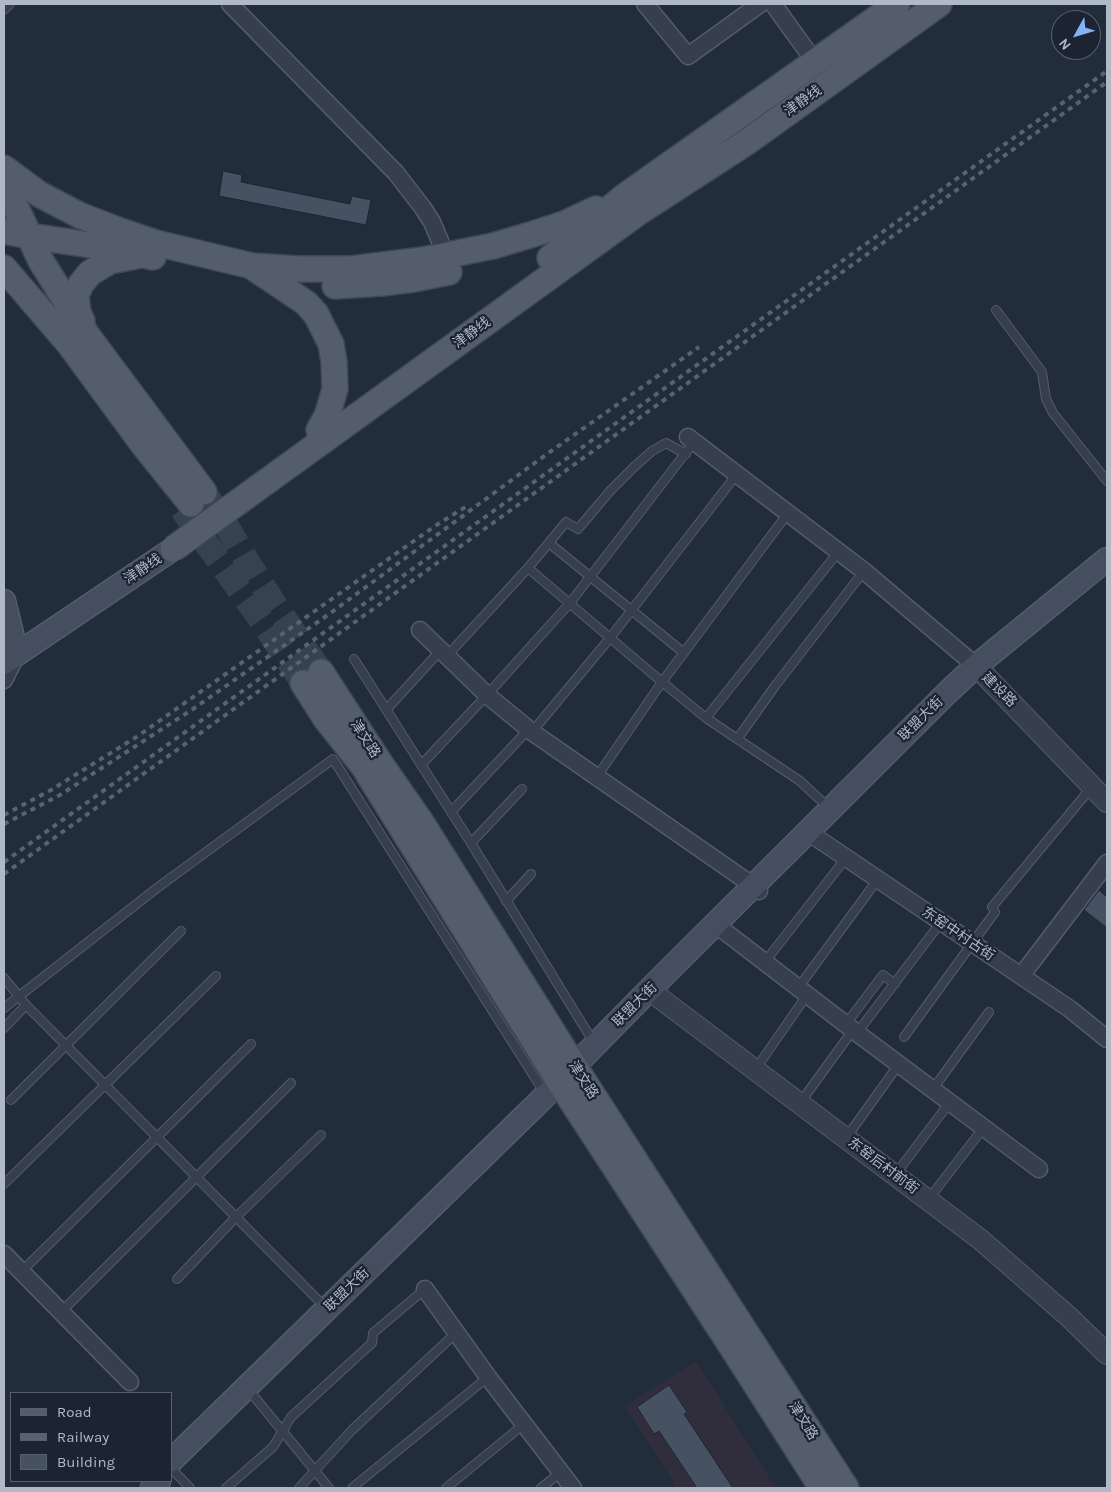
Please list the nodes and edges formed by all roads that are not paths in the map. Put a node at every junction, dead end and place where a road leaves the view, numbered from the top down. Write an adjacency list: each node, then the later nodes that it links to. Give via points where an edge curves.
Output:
1 (10, 4): 8 (lane)
2 (230, 4): 18 (street, via 396,174 423,208 440,241)
3 (645, 4): 4 (street, via 688,56)
4 (760, 4)
5 (773, 4): 9 (street)
6 (897, 4): 9 (main road, 津静线)
7 (939, 4): 10 (main road, 津静线)
8 (4, 10)
9 (816, 63): 10 (street); 13 (main road, 津静线)
10 (830, 83): 13 (main road, 津静线, via 747,142)
11 (4, 168): 19 (main road, via 39,194 86,218 156,243)
12 (4, 182): 16 (main road)
13 (632, 204): 15 (main road, 津静线); 18 (main road, via 493,246); 28 (main road, 津静线)
14 (4, 231): 16 (main road)
15 (580, 233): 18 (main road, via 486,264); 24 (main road, 津静线, via 517,286)
16 (30, 236): 17 (main road); 23 (main road)
17 (148, 255): 21 (main road, via 235,277); 23 (main road, via 110,260 90,273 81,284 76,295 78,312)
18 (447, 264): 19 (main road, via 422,260 351,269); 21 (main road, via 414,279 352,286)
19 (252, 266): 21 (main road)
20 (4, 268): 23 (main road, via 70,345 145,447 192,502)
21 (277, 282): 24 (main road, via 316,314 330,344 335,389)
22 (996, 310): 27 (lane, via 1042,372 1046,399 1053,412)
23 (87, 335)
24 (319, 430): 28 (main road, 津静线)
25 (689, 444): 26 (street); 31 (lane, via 666,442 652,451 610,491 578,528 566,522); 37 (lane)
26 (737, 474): 29 (street); 39 (lane)
27 (1107, 481)
28 (238, 496): 30 (main road, 津静线)
29 (788, 512): 32 (street); 44 (lane)
30 (170, 544): 43 (main road, 津静线)
31 (549, 544): 34 (lane); 37 (lane)
32 (838, 551): 35 (street); 52 (lane)
33 (1107, 559): 46 (main road)
34 (528, 568): 38 (lane); 45 (lane)
35 (864, 571): 46 (street); 54 (lane)
36 (1107, 574): 46 (main road)
37 (591, 578): 38 (lane); 39 (lane)
38 (570, 603): 42 (lane); 50 (lane)
39 (631, 610): 42 (lane); 44 (lane)
40 (5, 612): 43 (main road)
41 (420, 630): 45 (street)
42 (610, 638): 49 (lane); 53 (lane)
43 (10, 652): 48 (street)
44 (684, 653): 49 (lane)
45 (443, 654): 50 (street); 51 (lane)
46 (981, 669): 57 (street, 建设路); 61 (main road, 联盟大街)
47 (324, 672): 51 (lane); 96 (main road, 津文路, via 364,767); 96 (main road, 津文路, via 362,713 406,785 421,822)
48 (4, 680)
49 (662, 682): 52 (lane); 56 (lane)
50 (488, 695): 53 (street); 55 (lane)
51 (386, 710): 55 (lane)
52 (706, 718): 54 (lane)
53 (530, 731): 56 (street); 60 (lane)
54 (738, 738): 61 (lane, via 800,781)
55 (421, 766): 60 (lane)
56 (596, 778): 68 (street)
57 (1099, 785): 59 (street, 建设路); 73 (lane, via 992,907 995,912)
58 (522, 789): 63 (lane)
59 (1107, 802)
60 (451, 812): 63 (lane)
61 (833, 812): 62 (main road, 联盟大街)
62 (811, 834): 64 (street, 东窑中村古街); 68 (main road, 联盟大街)
63 (471, 843): 69 (lane)
64 (846, 858): 67 (street, 东窑中村古街); 74 (lane)
65 (1107, 863): 76 (street)
66 (532, 874): 69 (lane)
67 (878, 879): 70 (street, 东窑中村古街); 79 (lane)
68 (756, 889): 71 (main road, 联盟大街)
69 (506, 901): 91 (lane)
70 (941, 922): 73 (street, 东窑中村古街); 78 (lane)
71 (718, 926): 74 (street); 80 (main road, 联盟大街)
72 (181, 931): 90 (lane)
73 (973, 944): 76 (street, 东窑中村古街); 87 (lane)
74 (764, 963): 79 (street)
75 (216, 976): 95 (lane)
76 (1021, 976): 88 (street, 东窑中村古街)
77 (4, 978): 81 (lane)
78 (894, 984): 86 (lane); 86 (lane, via 883,975)
79 (802, 991): 86 (street); 93 (lane)
80 (653, 992): 91 (main road, 联盟大街); 93 (street, 东窑后村前街)
81 (18, 997): 82 (lane); 83 (lane); 96 (lane, via 157,888 333,758)
82 (26, 1005): 85 (lane); 90 (lane)
83 (4, 1008)
84 (989, 1012): 97 (lane)
85 (4, 1028)
86 (852, 1029): 92 (street); 100 (lane)
87 (904, 1037)
88 (1107, 1039)
89 (251, 1044): 103 (lane)
90 (65, 1045): 95 (lane); 98 (lane)
91 (598, 1049): 96 (main road, 联盟大街)
92 (899, 1064): 97 (street); 104 (lane)
93 (755, 1070): 100 (street, 东窑后村前街)
94 (291, 1083): 107 (lane)
95 (105, 1085): 103 (lane); 108 (lane)
96 (562, 1085): 115 (main road, 联盟大街); 136 (main road, 津文路); 137 (main road, 津文路)
97 (933, 1089): 99 (street)
98 (11, 1100)
99 (950, 1102): 101 (street); 106 (lane)
100 (800, 1103): 104 (street, 东窑后村前街)
101 (984, 1127): 105 (street); 109 (lane)
102 (321, 1135): 110 (lane)
103 (157, 1138): 107 (lane); 112 (lane)
104 (846, 1138): 106 (street, 东窑后村前街)
105 (1040, 1169)
106 (895, 1175): 109 (street, 东窑后村前街)
107 (196, 1177): 110 (lane); 116 (lane)
108 (4, 1184)
109 (928, 1200): 118 (street, 东窑后村前街, via 1001,1257)
110 (236, 1217): 113 (lane); 115 (lane)
111 (4, 1254): 112 (street)
112 (21, 1272): 116 (street)
113 (177, 1279)
114 (425, 1289): 117 (street); 123 (lane, via 373,1333 372,1343 291,1417)
115 (329, 1311): 121 (main road, 联盟大街)
116 (61, 1312): 120 (street)
117 (456, 1333): 119 (street); 125 (lane, via 352,1430)
118 (1107, 1354)
119 (488, 1377): 122 (street); 132 (lane)
120 (130, 1382)
121 (250, 1390): 123 (lane); 124 (main road, 联盟大街)
122 (524, 1424): 126 (street); 133 (lane)
123 (283, 1431): 125 (lane); 129 (lane, via 273,1447)
124 (172, 1467)
125 (315, 1471): 130 (lane); 131 (lane)
126 (561, 1472): 134 (lane); 135 (street)
127 (172, 1473): 128 (lane)
128 (190, 1488)
129 (226, 1488)
130 (299, 1488)
131 (329, 1488)
132 (352, 1488)
133 (446, 1488)
134 (541, 1488)
135 (573, 1488)
136 (822, 1488)
137 (846, 1488)

